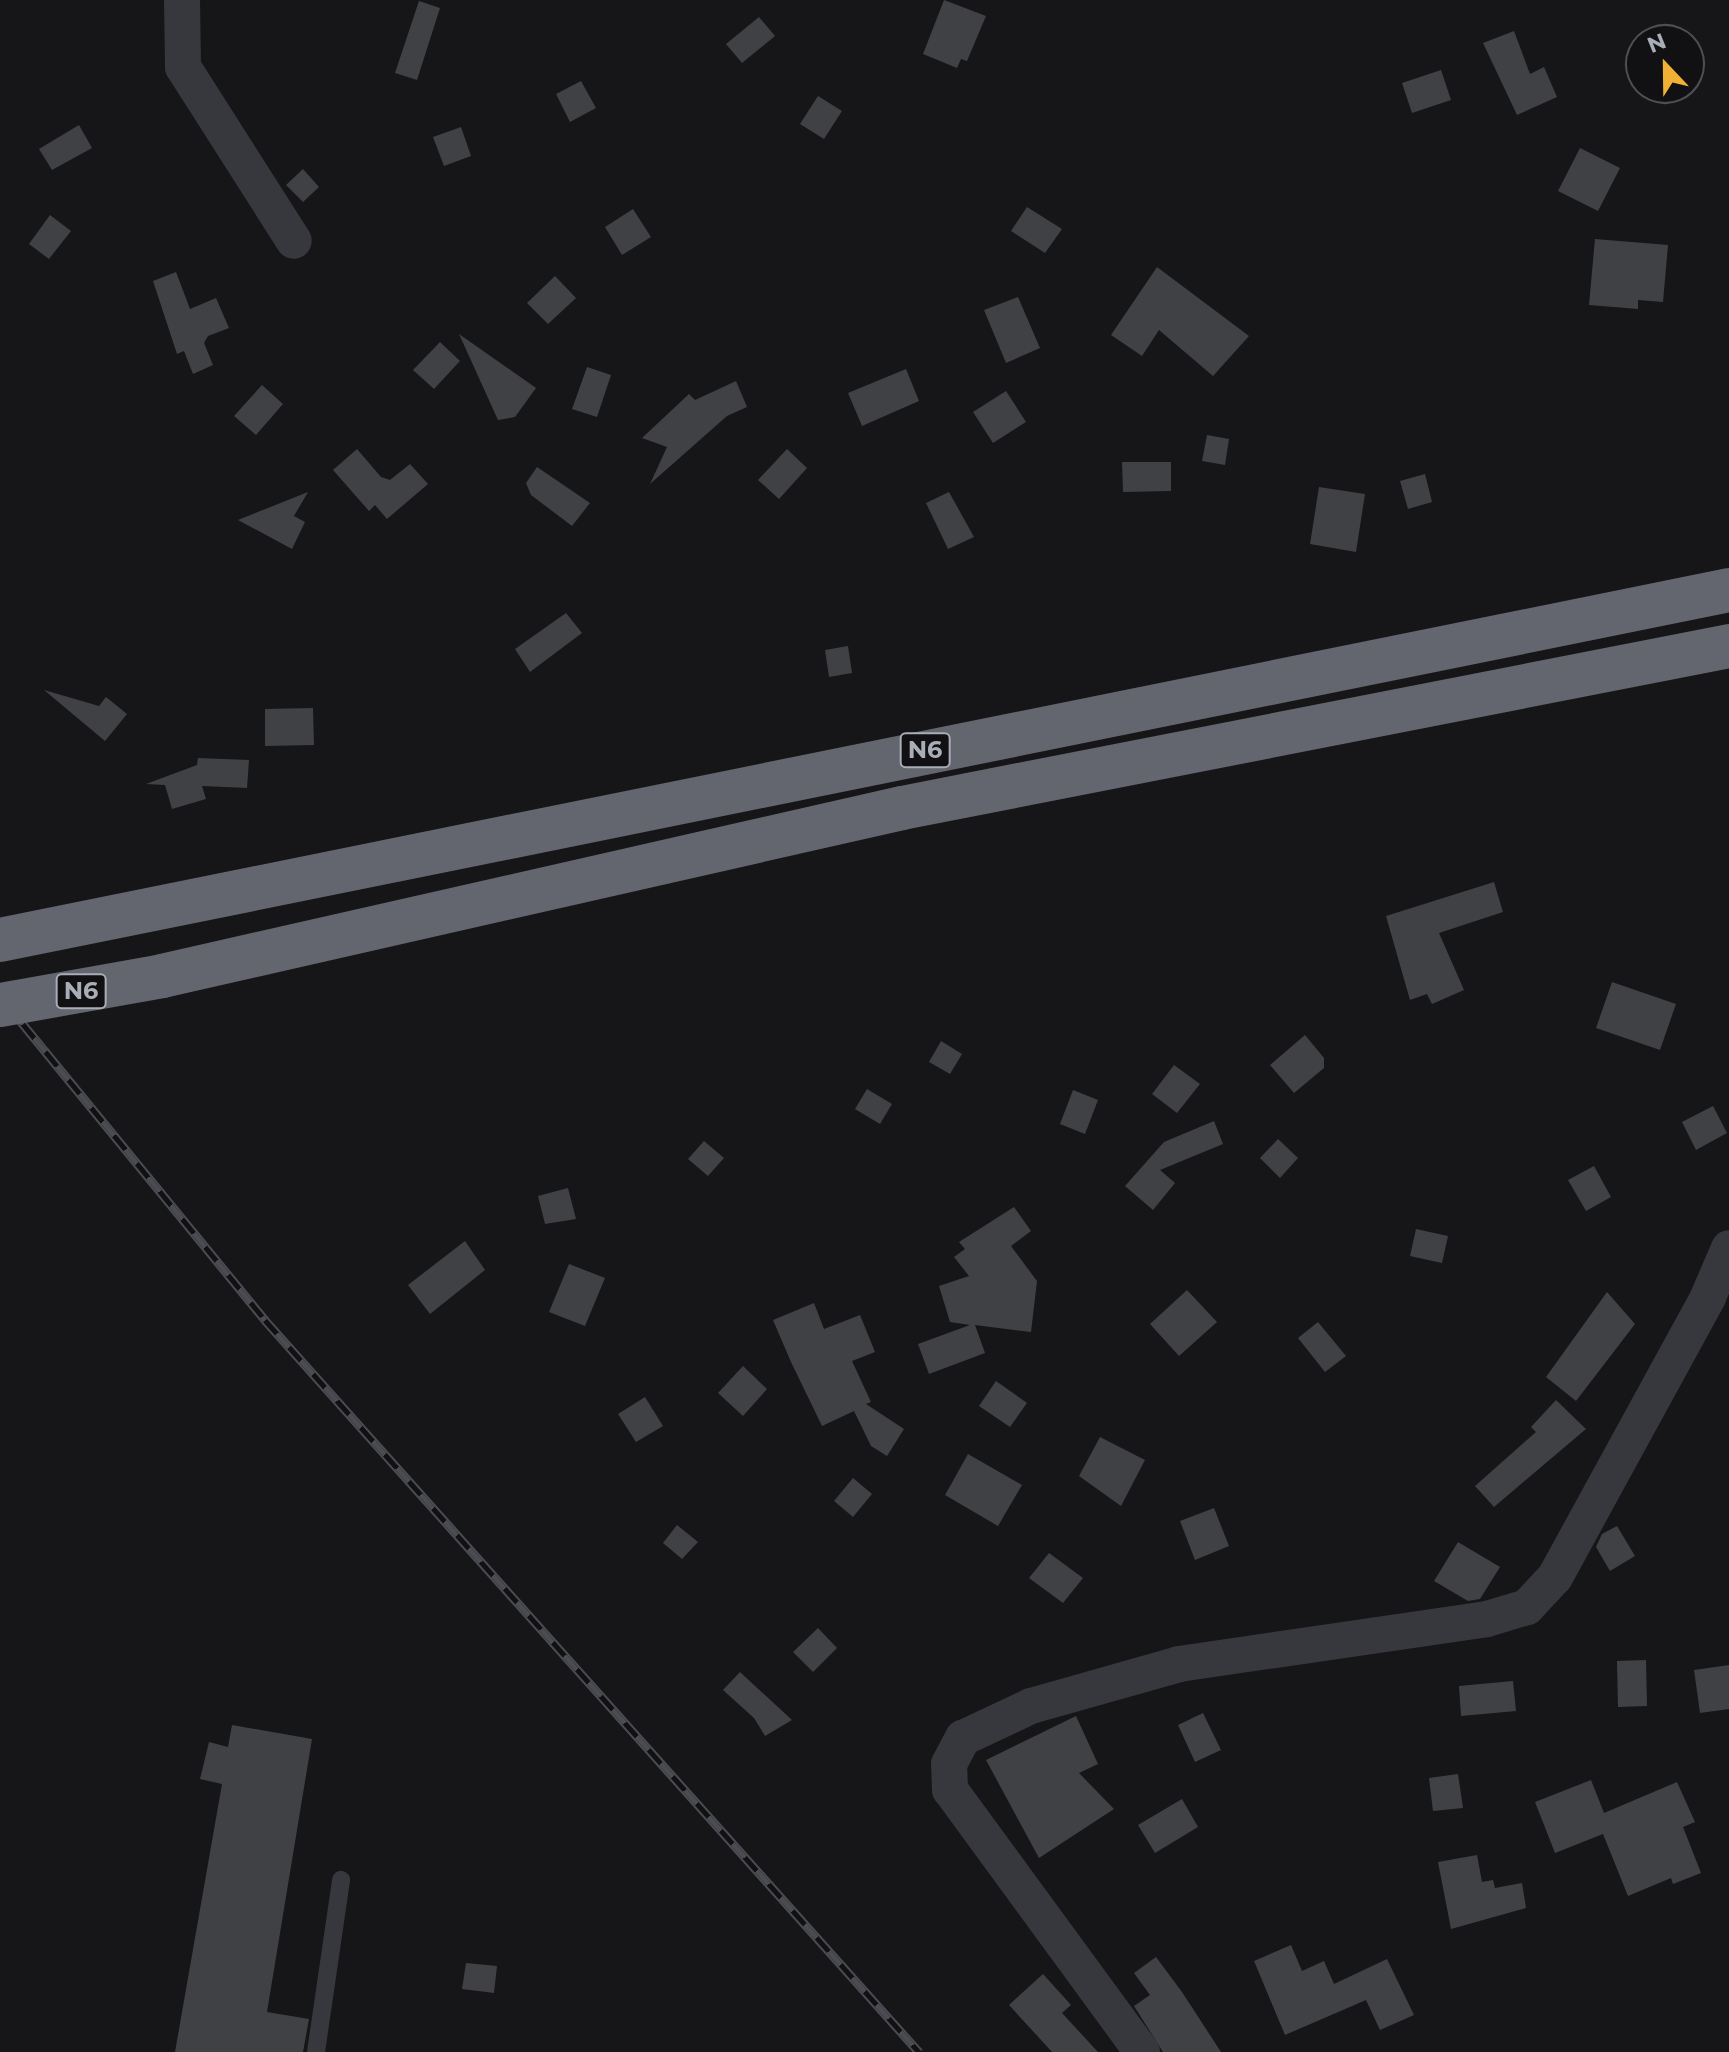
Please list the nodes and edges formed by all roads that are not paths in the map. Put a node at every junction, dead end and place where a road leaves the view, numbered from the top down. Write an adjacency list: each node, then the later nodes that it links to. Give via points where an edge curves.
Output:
1 (182, 0): 2 (street, via 183,67)
2 (294, 241)
3 (1729, 590): 5 (highway, N6)
4 (1724, 652): 6 (highway, N6, bridge, via 902,808 162,976)
5 (0, 940)
6 (0, 1005)
7 (1729, 1248): 10 (street, via 1708,1297 1555,1577 1527,1607 1487,1619 1179,1664 1031,1706 963,1738 949,1764 950,1790)
8 (341, 1880): 9 (lane)
9 (316, 2052)
10 (1142, 2052)

